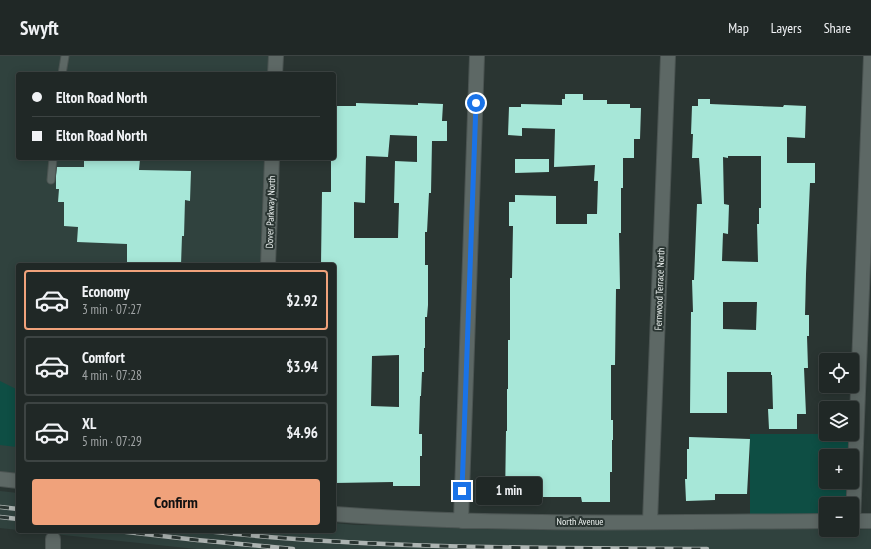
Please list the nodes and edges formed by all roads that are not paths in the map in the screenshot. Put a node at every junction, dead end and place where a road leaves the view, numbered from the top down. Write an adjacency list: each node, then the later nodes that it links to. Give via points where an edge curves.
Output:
1 (64, 56): 6 (lane)
2 (276, 56): 7 (street)
3 (478, 56): 16 (street)
4 (668, 56): 20 (street, Fernwood Terrace North)
5 (870, 56): 14 (street)
6 (62, 72)
7 (275, 72)
8 (53, 160): 10 (lane)
9 (272, 160): 11 (street, Dover Parkway North)
10 (51, 180)
11 (268, 263)
12 (0, 479): 13 (street)
13 (16, 481)
14 (853, 497)
15 (336, 514): 16 (street, North Avenue)
16 (461, 521): 20 (street, North Avenue)
17 (819, 521): 20 (street, North Avenue)
18 (859, 521): 19 (street)
19 (871, 521)
20 (650, 522)

